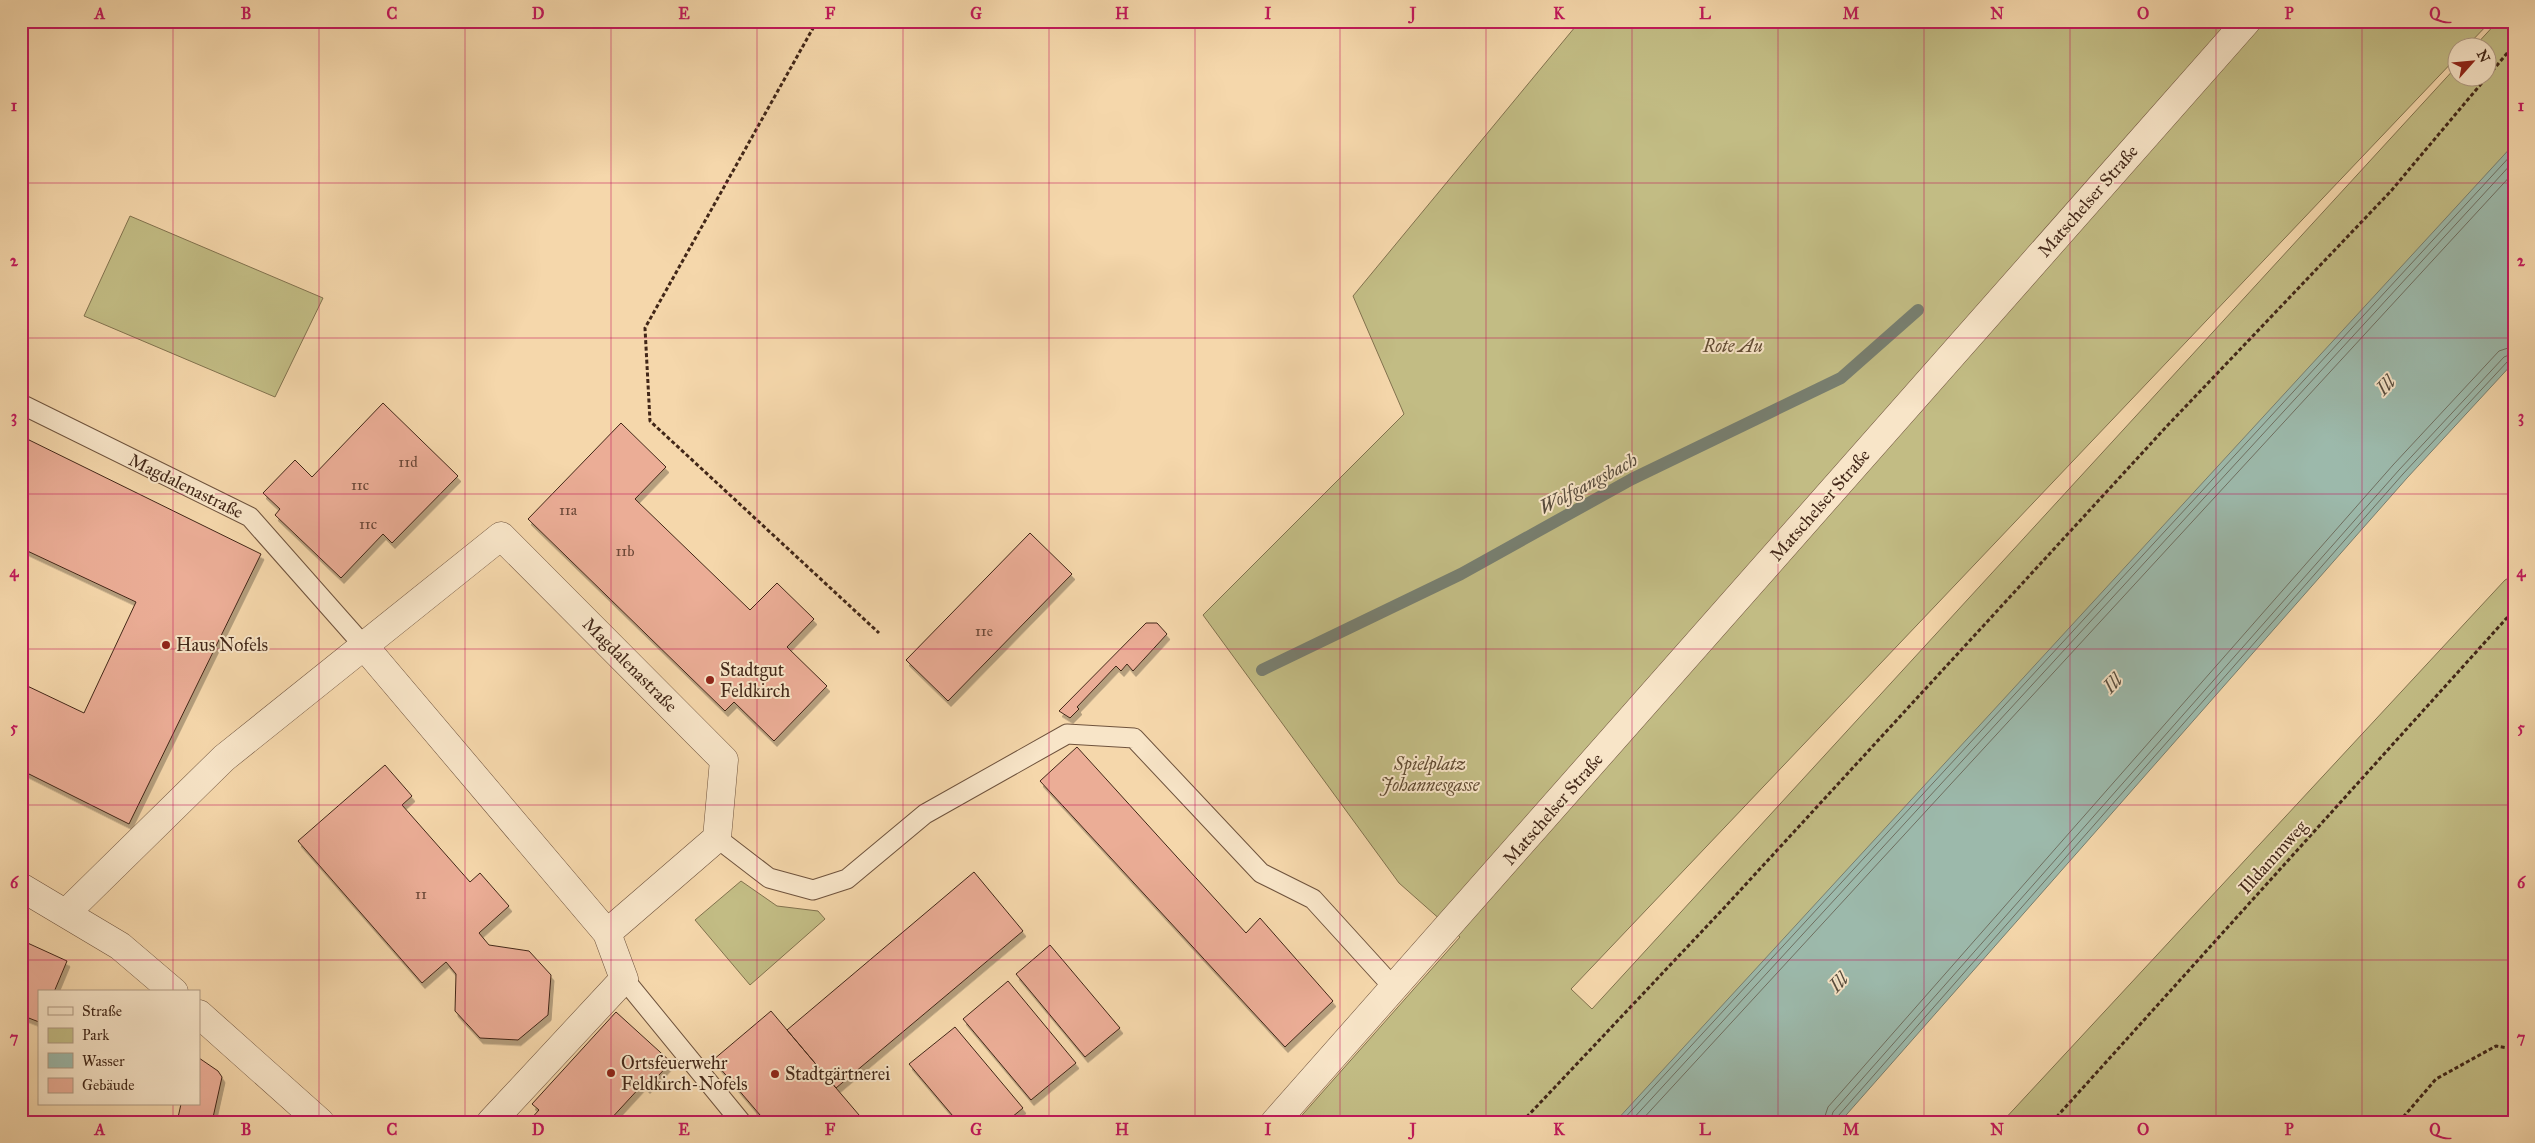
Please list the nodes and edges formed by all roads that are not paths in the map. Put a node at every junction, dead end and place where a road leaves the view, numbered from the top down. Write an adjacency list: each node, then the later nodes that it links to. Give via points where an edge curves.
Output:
1 (2247, 21): 9 (street, Matschelser Straße)
2 (21, 404): 3 (lane, Magdalenastraße, via 250,517)
3 (364, 646): 4 (street, Magdalenastraße, via 501,536 724,760); 6 (street, Magdalenastraße, via 224,758); 7 (street, Magdalenastraße)
4 (717, 838): 7 (street); 9 (lane, via 769,878 813,890 847,879 926,814 1067,734 1134,738 1261,873 1313,899)
5 (21, 887): 6 (street)
6 (66, 913): 10 (street, via 120,946)
7 (607, 933): 8 (street, Magdalenastraße)
8 (624, 979): 13 (street); 14 (lane)
9 (1394, 988): 15 (street, Matschelser Straße)
10 (172, 990)
11 (200, 1015): 12 (street)
12 (320, 1122)
13 (491, 1122)
14 (741, 1122)
15 (1275, 1122)

